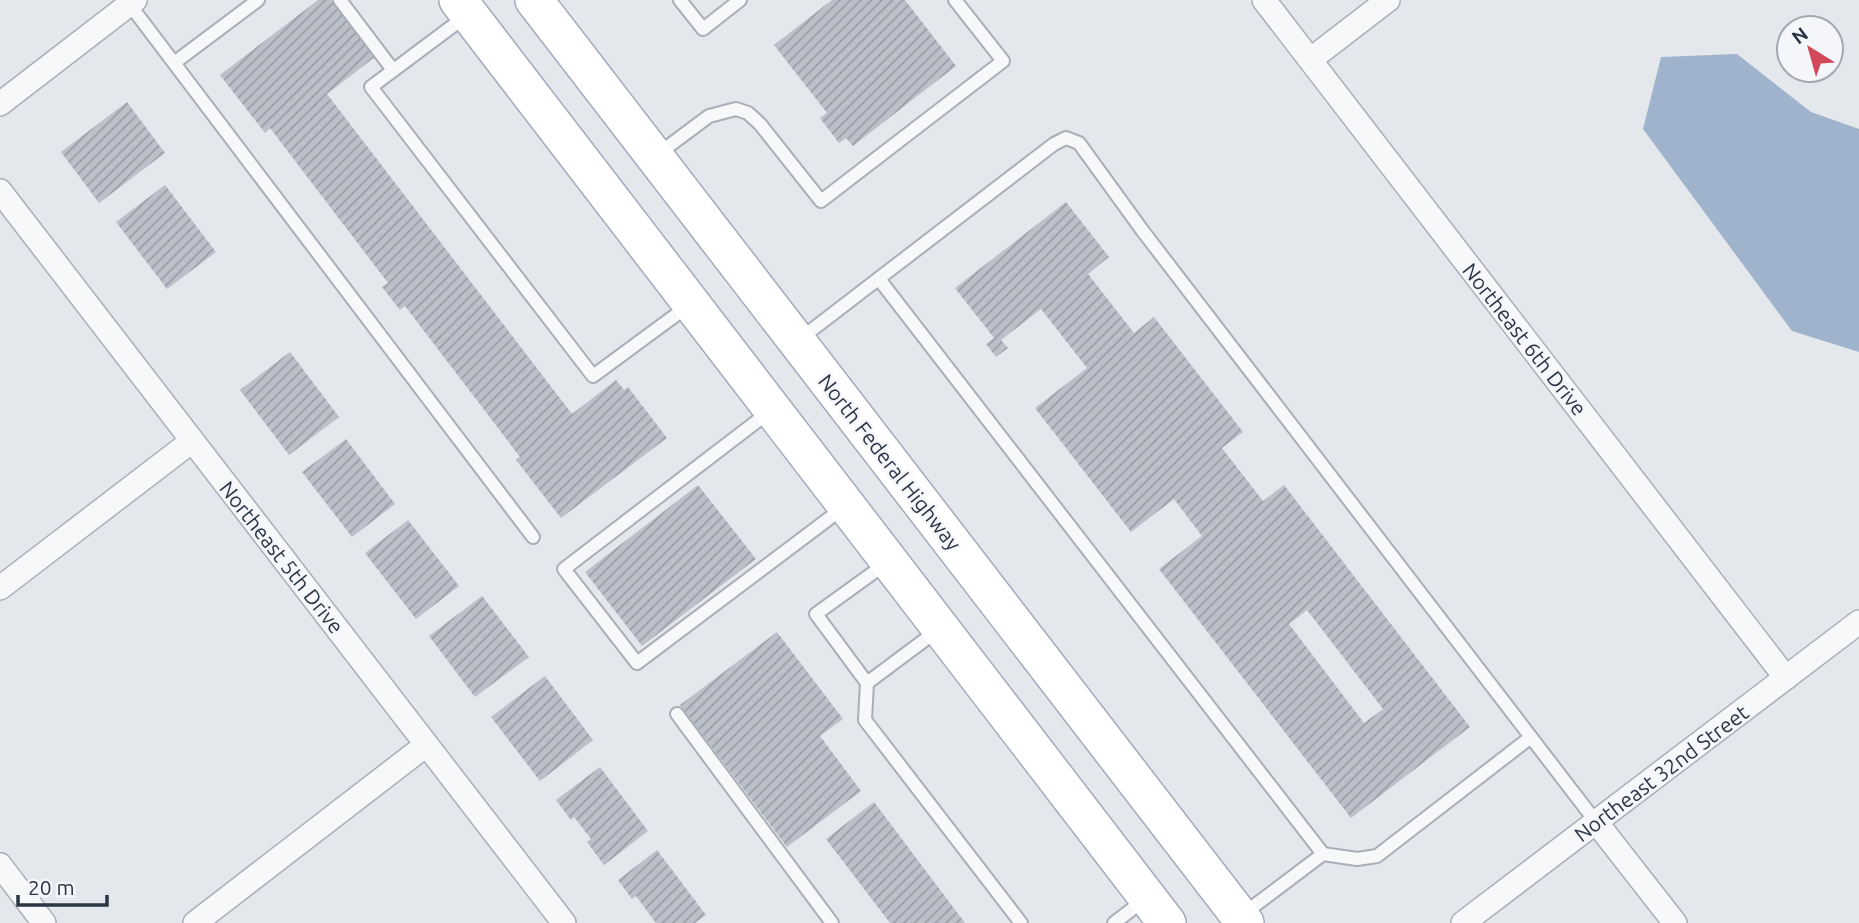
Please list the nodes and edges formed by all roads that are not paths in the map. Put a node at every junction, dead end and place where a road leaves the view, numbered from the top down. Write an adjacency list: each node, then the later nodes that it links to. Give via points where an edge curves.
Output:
1 (258, 0): 12 (lane)
2 (340, 0): 13 (lane)
3 (534, 0): 15 (main road, North Federal Highway)
4 (680, 0): 5 (lane, via 703,29)
5 (740, 0)
6 (955, 0): 15 (lane, via 1003,61 821,201 761,124 736,109 709,116)
7 (1264, 0): 11 (street, Northeast 6th Drive)
8 (1388, 0): 11 (street)
9 (130, 1): 12 (lane); 14 (street)
10 (463, 7): 13 (lane); 18 (main road)
11 (1310, 60): 28 (street, Northeast 6th Drive)
12 (174, 63): 23 (lane)
13 (393, 71): 18 (lane, via 371,87 593,376)
14 (0, 104)
15 (654, 156): 19 (main road, North Federal Highway)
16 (0, 191): 21 (street, Northeast 5th Drive)
17 (879, 279): 19 (lane); 31 (lane, via 1054,144 1066,138 1079,143); 34 (lane)
18 (691, 303): 20 (main road)
19 (797, 342): 37 (main road, North Federal Highway)
20 (772, 409): 22 (main road); 22 (lane, via 564,569 636,663)
21 (192, 441): 25 (street); 32 (street, Northeast 5th Drive)
22 (846, 506): 24 (main road)
23 (533, 537)
24 (889, 561): 27 (main road); 29 (lane, via 816,614)
25 (0, 588)
26 (1859, 622): 28 (street, Northeast 32nd Street)
27 (940, 628): 29 (lane); 36 (main road)
28 (1786, 678): 33 (street, Northeast 32nd Street)
29 (867, 683): 42 (lane, via 865,720)
30 (677, 714): 41 (lane)
31 (1531, 737): 33 (lane); 34 (lane, via 1377,856 1357,859)
32 (426, 745): 39 (street); 40 (street, Northeast 5th Drive)
33 (1596, 822): 44 (street, Northeast 32nd Street); 45 (street)
34 (1322, 854): 37 (lane)
35 (0, 866): 38 (street)
36 (1157, 911): 43 (lane)
37 (1243, 920)
38 (44, 923)
39 (195, 923)
40 (564, 923)
41 (832, 923)
42 (1021, 923)
43 (1114, 923)
44 (1463, 923)
45 (1675, 923)

